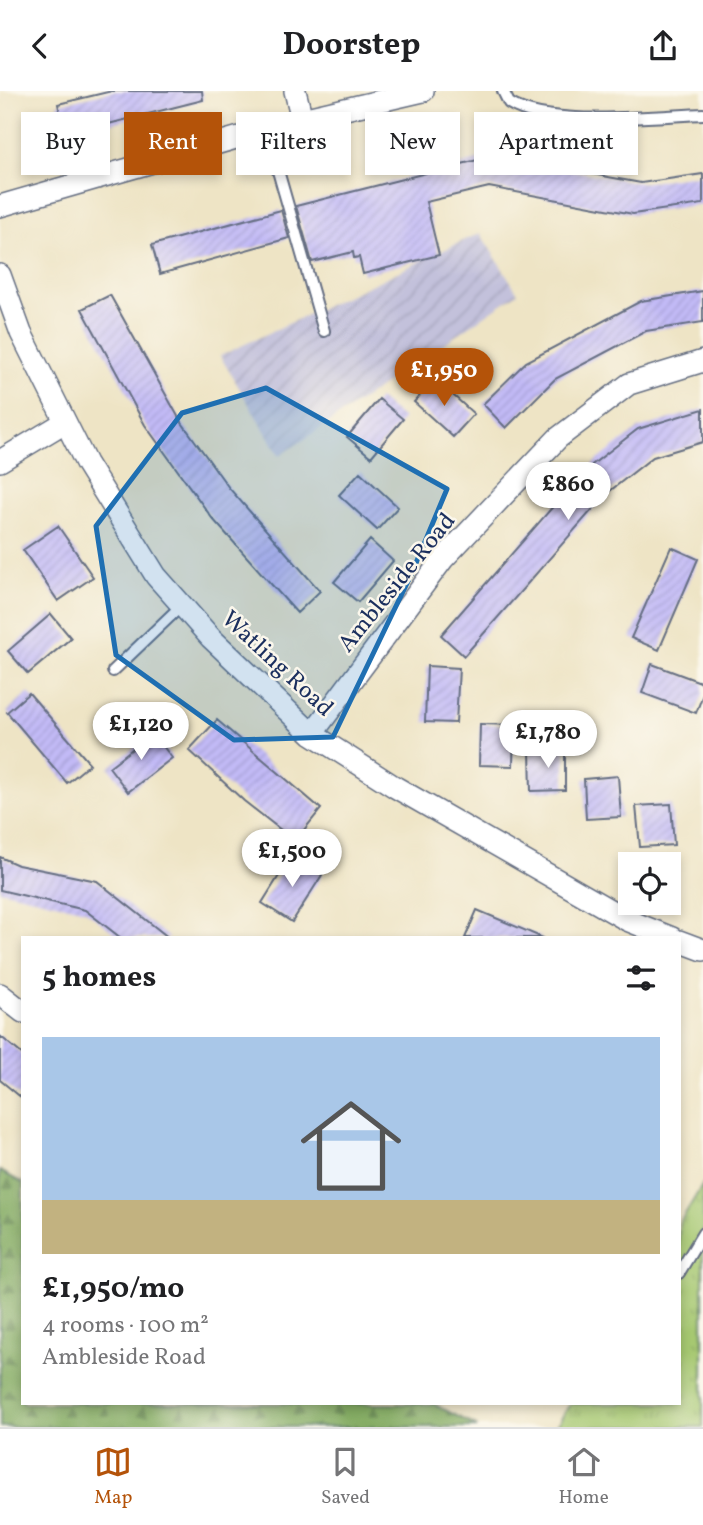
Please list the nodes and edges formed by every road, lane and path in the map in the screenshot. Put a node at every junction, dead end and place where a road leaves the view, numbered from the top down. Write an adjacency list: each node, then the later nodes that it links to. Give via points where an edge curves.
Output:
1 (295, 91): 4 (street)
2 (423, 91): 5 (street)
3 (503, 91): 6 (lane, via 509,103 534,114)
4 (300, 112)
5 (332, 112)
6 (703, 114)
7 (236, 138): 9 (street)
8 (279, 175): 11 (lane)
9 (0, 206)
10 (0, 275): 13 (street, Watling Road, via 21,333)
11 (324, 331)
12 (703, 361): 17 (street, Ambleside Road, via 629,384 558,438 443,559)
13 (65, 422): 14 (street); 15 (street, Watling Road, via 156,576)
14 (0, 461)
15 (182, 605): 16 (lane); 17 (street, Watling Road)
16 (113, 671)
17 (312, 734): 18 (street, Watling Road)
18 (624, 929): 19 (street, Watling Road)
19 (661, 936)
20 (681, 942): 21 (street)
21 (703, 950)
22 (0, 995): 23 (street)
23 (21, 1011)
24 (703, 1233): 25 (lane)
25 (681, 1270)

